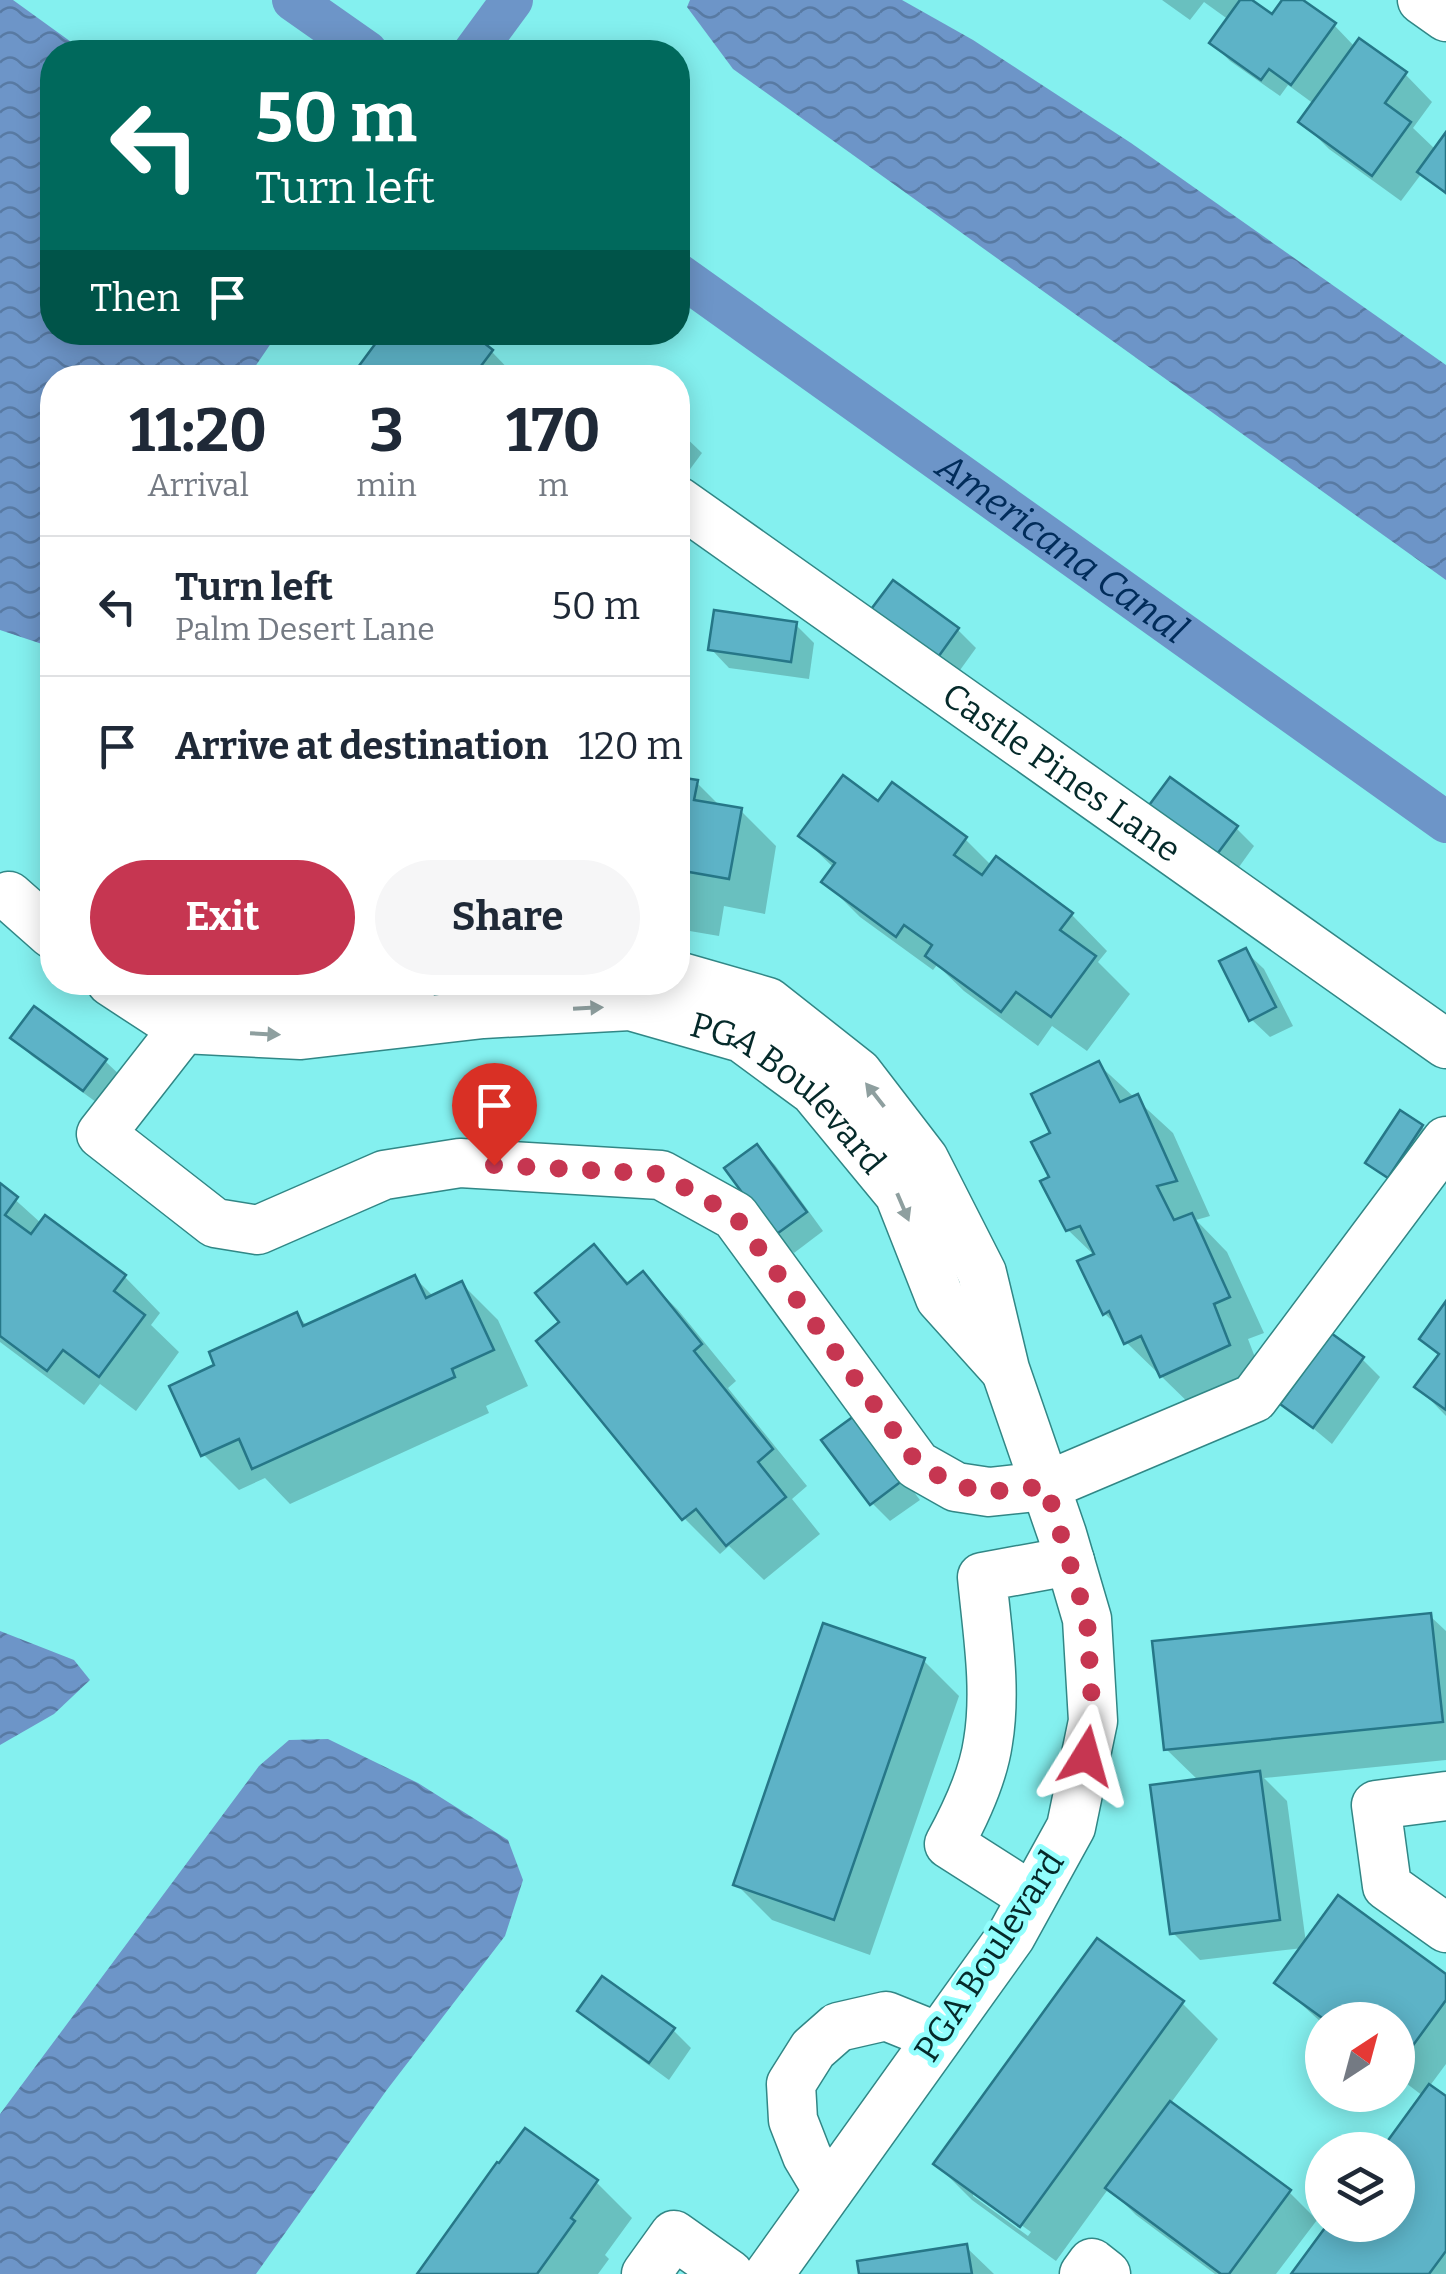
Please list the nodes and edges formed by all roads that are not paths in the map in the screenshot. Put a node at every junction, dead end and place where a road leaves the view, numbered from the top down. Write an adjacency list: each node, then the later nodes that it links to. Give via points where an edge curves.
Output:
1 (1422, 0): 2 (street)
2 (1446, 17)
3 (690, 508): 9 (street, Castle Pines Lane)
4 (40, 909): 5 (street, via 10,896)
5 (40, 923)
6 (690, 979): 11 (street, PGA Boulevard, one-way to 6, via 982,1273 924,1159 858,1073 768,1002)
7 (196, 995): 8 (street, PGA Boulevard); 11 (street, PGA Boulevard, one-way to 11, via 301,1036 483,1014 630,1006 742,1038 814,1091 898,1194 940,1298); 12 (street, via 101,1134 214,1223 258,1230 384,1175 460,1163 661,1174 735,1216 918,1464 972,1490)
8 (334, 995)
9 (1446, 1044)
10 (1446, 1141): 12 (street, via 1254,1398)
11 (1005, 1369): 12 (street, PGA Boulevard)
12 (1046, 1486): 13 (street, PGA Boulevard)
13 (1070, 1562): 15 (street, PGA Boulevard, via 1087,1619 1093,1721 1071,1827); 15 (street, via 982,1577 988,1742 966,1813 948,1844)
14 (1446, 1796): 16 (street, via 1376,1805 1386,1886)
15 (1032, 1897): 17 (street, PGA Boulevard)
16 (1446, 1928)
17 (938, 2037): 18 (street, PGA Boulevard); 18 (street, via 886,2016 838,2026 813,2048 791,2084 793,2120)
18 (828, 2191): 21 (street, PGA Boulevard)
19 (646, 2274): 20 (street, via 674,2234)
20 (730, 2274)
21 (768, 2274)
22 (1084, 2274): 23 (street, via 1092,2264)
23 (1106, 2274)

